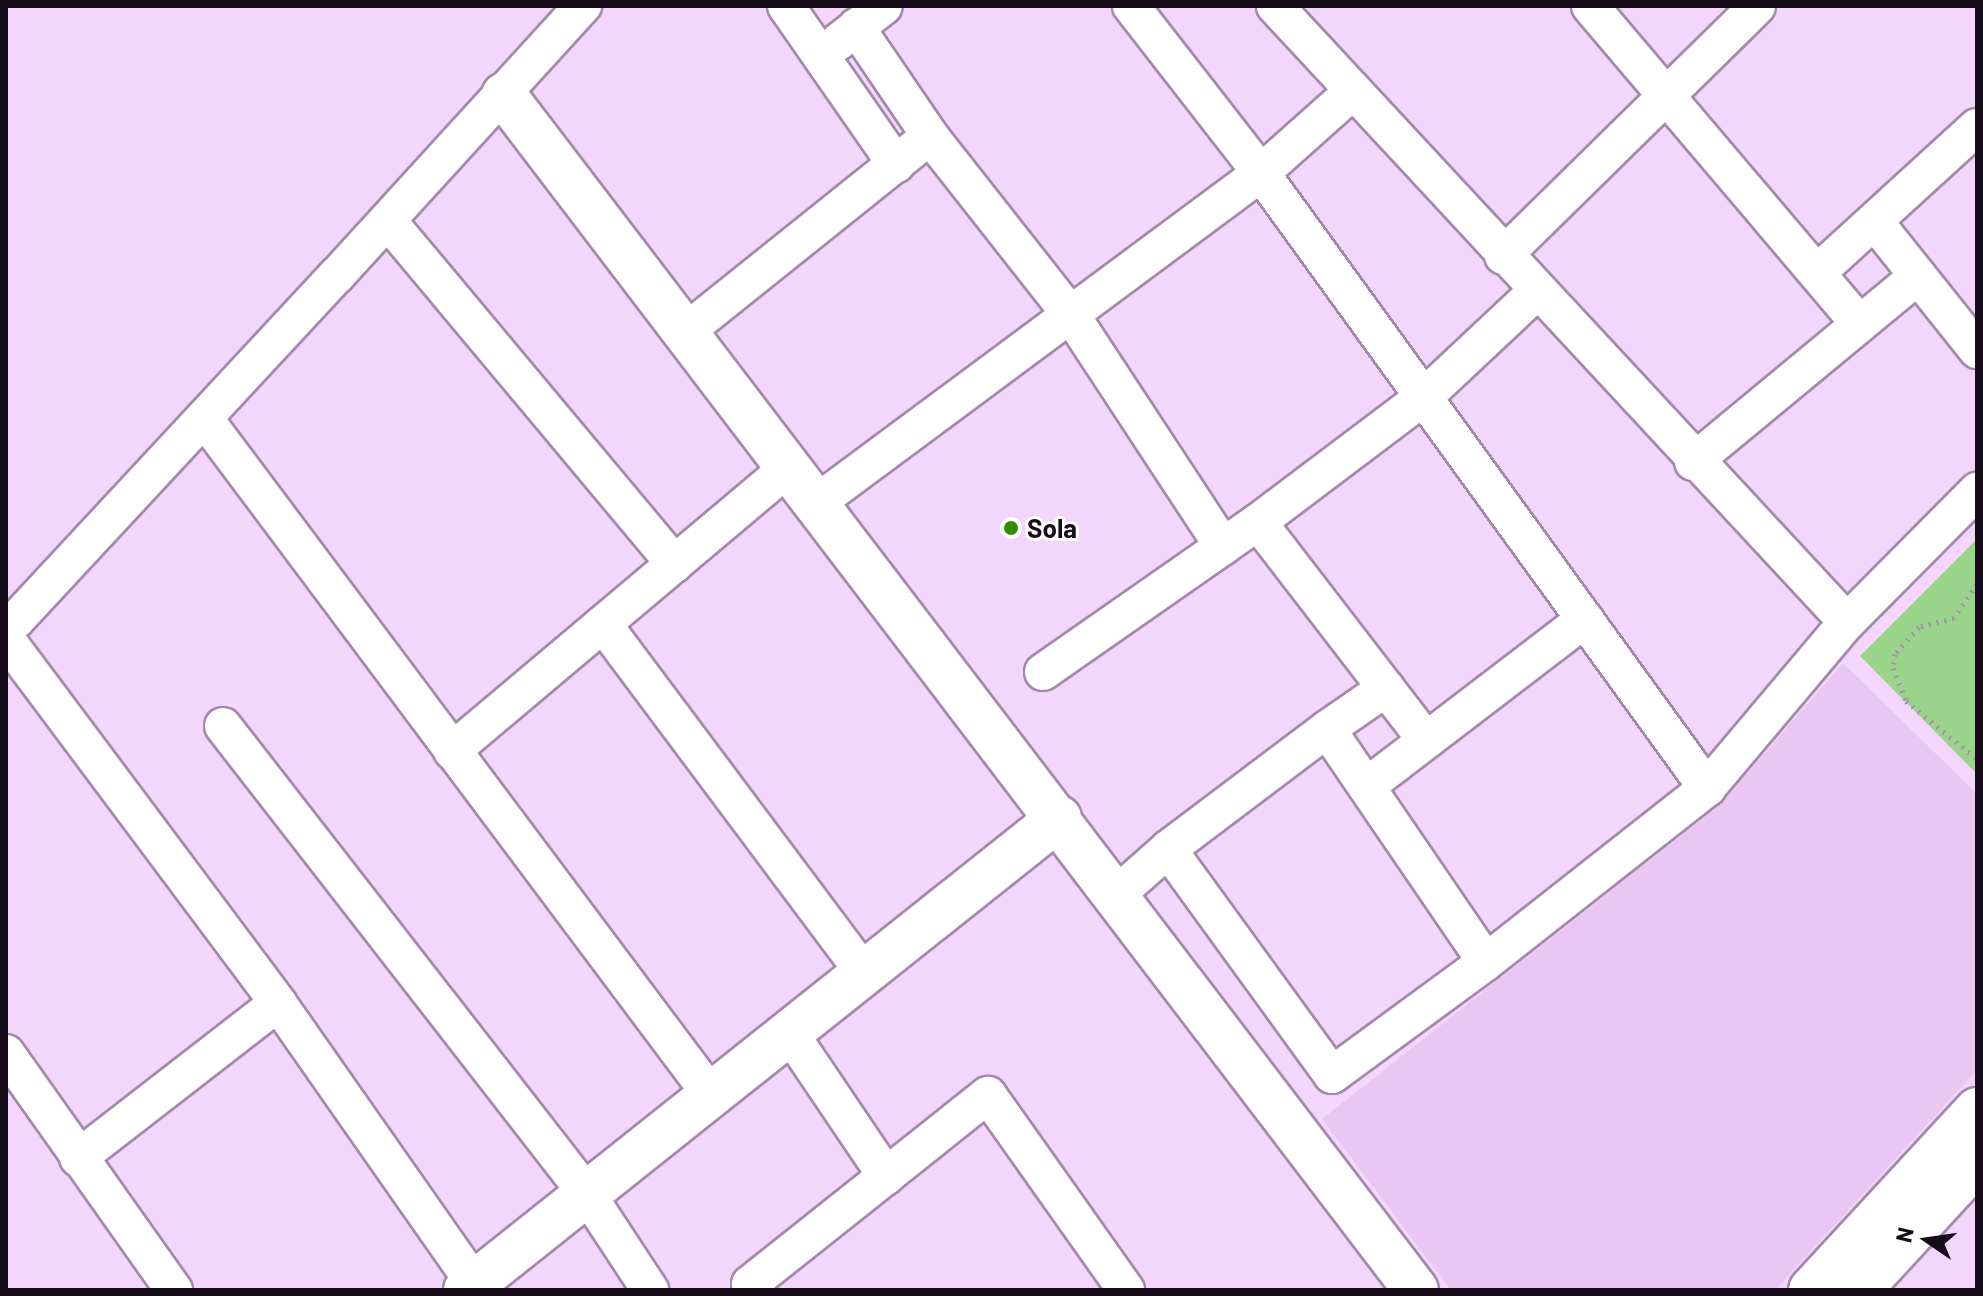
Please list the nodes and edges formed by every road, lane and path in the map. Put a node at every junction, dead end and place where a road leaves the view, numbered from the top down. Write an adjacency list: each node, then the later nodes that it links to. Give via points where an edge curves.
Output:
1 (583, 6): 11 (street)
2 (786, 6): 8 (street)
3 (1131, 6): 15 (street)
4 (1590, 6): 10 (street)
5 (1757, 6): 10 (street)
6 (1285, 10): 9 (street)
7 (870, 17): 8 (street); 13 (street)
8 (821, 56): 14 (street)
9 (1352, 92): 15 (street); 18 (street)
10 (1666, 93): 18 (street); 19 (street)
11 (504, 95): 16 (street); 24 (street)
12 (1977, 127): 17 (street)
13 (930, 136): 14 (street); 22 (street)
14 (896, 164): 24 (street)
15 (1261, 173): 22 (street); 26 (street)
16 (388, 221): 27 (street); 34 (street)
17 (1875, 222): 19 (street); 20 (street)
18 (1503, 256): 21 (street)
19 (1818, 272): 23 (street)
20 (1918, 276): 23 (street); 25 (street)
21 (1536, 292): 26 (street); 28 (street)
22 (1071, 315): 31 (street); 33 (street)
23 (1858, 322): 28 (street)
24 (684, 333): 29 (street)
25 (1977, 350)
26 (1424, 397): 32 (street); 36 (street)
27 (204, 418): 39 (street); 46 (street)
28 (1693, 462): 37 (street)
29 (787, 469): 31 (street); 34 (street)
30 (1977, 491): 37 (street)
31 (815, 504): 50 (street)
32 (1258, 522): 33 (street); 42 (street)
33 (1223, 546): 41 (street)
34 (675, 564): 38 (street)
35 (1977, 584): 47 (path, via 1954,618 1919,627 1895,654 1893,668 1906,701)
36 (1585, 619): 45 (street); 49 (street)
37 (1847, 622): 49 (street)
38 (603, 624): 46 (street); 54 (street)
39 (6, 625)
40 (6, 639): 55 (street)
41 (1043, 672)
42 (1386, 688): 44 (street); 45 (street)
43 (223, 726): 63 (street)
44 (1327, 729): 48 (street); 51 (street)
45 (1426, 740): 48 (street)
46 (452, 751): 58 (street)
47 (1977, 759)
48 (1368, 785): 53 (street)
49 (1707, 788): 53 (street)
50 (1059, 818): 52 (street); 54 (street)
51 (1168, 849): 52 (street); 53 (street, via 1332,1075)
52 (1117, 894): 69 (street)
53 (1486, 962)
54 (864, 973): 56 (street)
55 (278, 1003): 60 (street); 64 (street)
56 (789, 1032): 58 (street); 62 (street)
57 (6, 1053): 60 (street)
58 (711, 1095): 63 (street)
59 (1977, 1110): 70 (street)
60 (78, 1158): 65 (street)
61 (1977, 1162): 71 (street)
62 (886, 1176): 67 (street, via 750,1284); 68 (street, via 988,1095)
63 (587, 1194): 64 (street); 66 (street)
64 (470, 1287)
65 (174, 1290)
66 (650, 1290)
67 (754, 1290)
68 (1126, 1290)
69 (1416, 1290)
70 (1811, 1290)
71 (1859, 1290)

